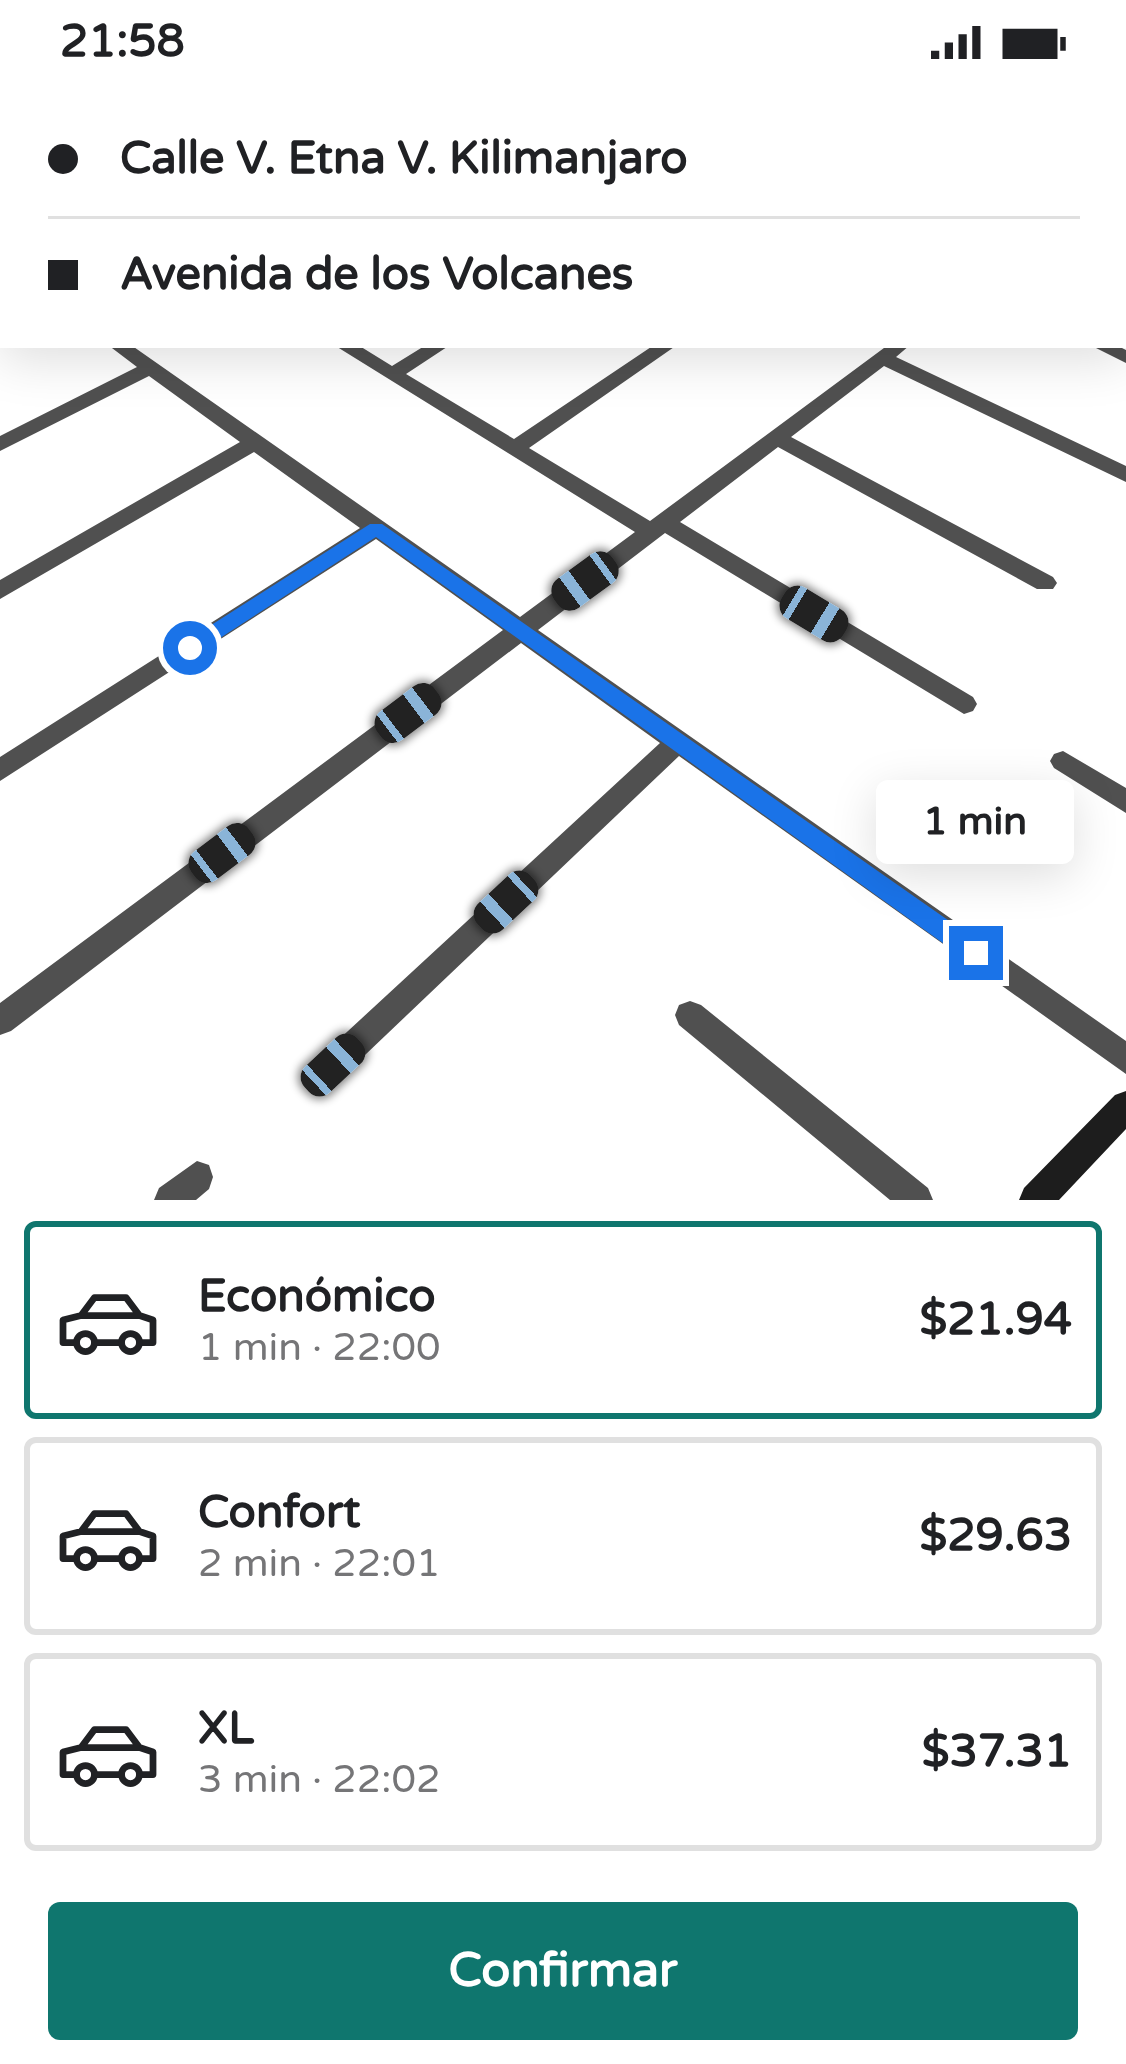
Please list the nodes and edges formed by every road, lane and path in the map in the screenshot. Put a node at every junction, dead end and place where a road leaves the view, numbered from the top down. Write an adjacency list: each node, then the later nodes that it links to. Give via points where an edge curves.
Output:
1 (122, 348): 6 (street)
2 (349, 348): 7 (street)
3 (435, 348): 7 (street)
4 (663, 348): 11 (street)
5 (891, 351): 8 (street); 12 (street)
6 (151, 368): 9 (street); 10 (street)
7 (392, 374): 11 (street)
8 (779, 439): 14 (street); 15 (street)
9 (256, 442): 13 (street); 16 (street)
10 (0, 443)
11 (515, 448): 14 (street)
12 (1126, 475)
13 (376, 528): 17 (street); 21 (street)
14 (659, 528): 17 (street); 18 (street)
15 (1045, 583)
16 (0, 591)
17 (519, 629): 19 (street); 24 (street)
18 (964, 704)
19 (677, 741): 25 (street); 26 (street)
20 (1063, 761): 22 (street)
21 (0, 770)
22 (1126, 802)
23 (690, 1016): 30 (street)
24 (0, 1021)
25 (1126, 1059)
26 (333, 1065)
27 (1126, 1106): 31 (street)
28 (197, 1177): 29 (street)
29 (171, 1200)
30 (916, 1200)
31 (1036, 1200)

